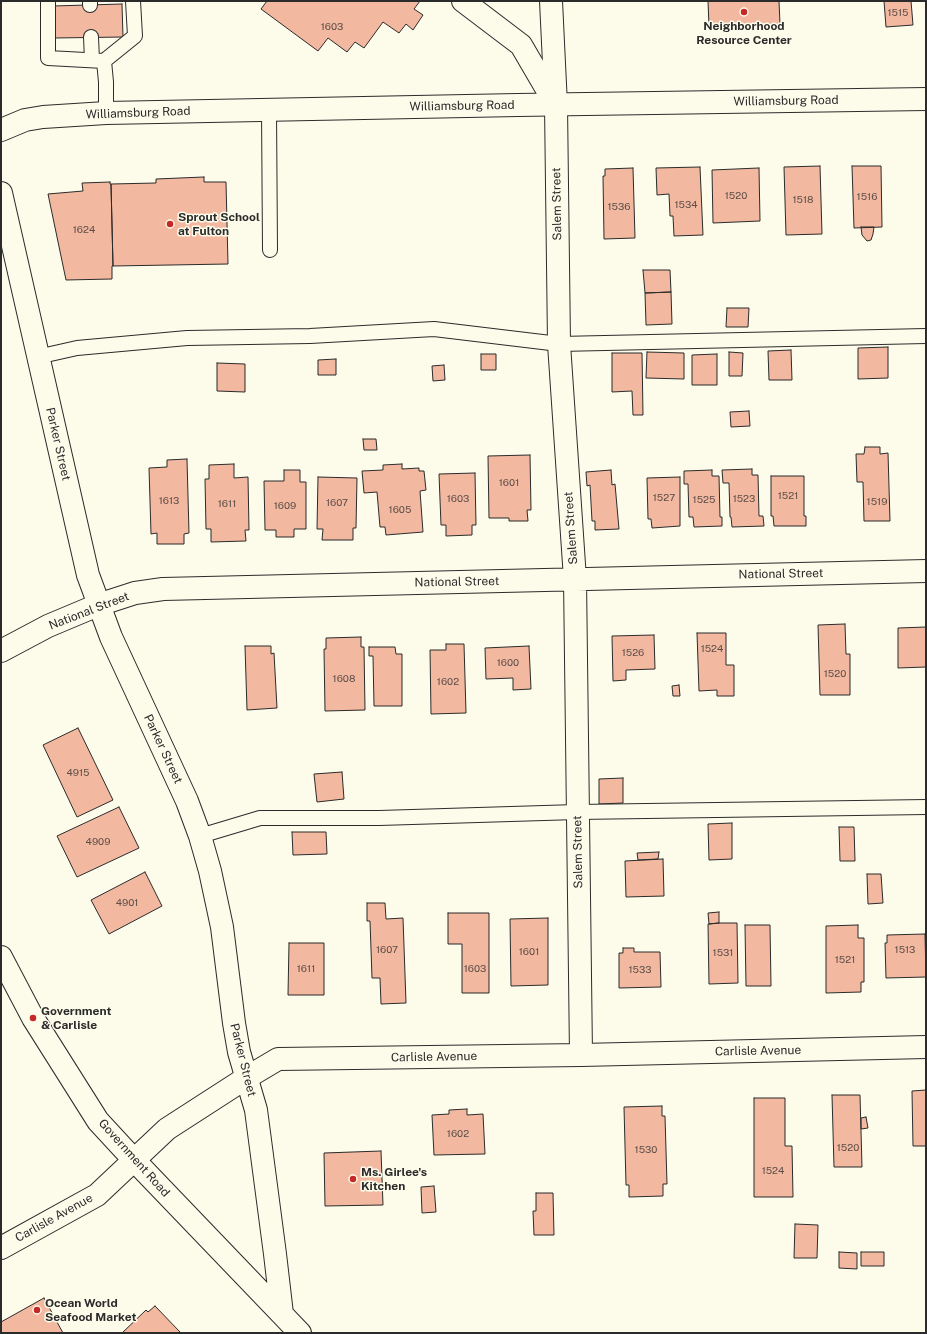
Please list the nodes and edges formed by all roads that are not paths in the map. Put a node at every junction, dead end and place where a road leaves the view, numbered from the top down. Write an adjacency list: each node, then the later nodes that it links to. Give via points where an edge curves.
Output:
1 (48, 1): 6 (lane, via 48,58)
2 (133, 1): 6 (lane, via 135,36)
3 (463, 1): 8 (main road, via 521,45)
4 (551, 1): 8 (main road, Salem Street)
5 (91, 37): 6 (lane)
6 (98, 60): 10 (lane)
7 (926, 100): 8 (main road, Williamsburg Road)
8 (556, 105): 9 (main road, Williamsburg Road); 15 (main road, Salem Street)
9 (269, 110): 10 (main road, Williamsburg Road); 13 (lane)
10 (106, 113): 11 (main road, Williamsburg Road, via 43,117 25,120)
11 (1, 130)
12 (1, 193): 16 (main road, Parker Street)
13 (270, 250)
14 (926, 336): 15 (lane)
15 (559, 344): 16 (lane, via 434,329 310,336 187,338 77,348); 18 (main road, Salem Street)
16 (37, 357): 19 (main road, Parker Street, via 88,575)
17 (926, 571): 18 (main road, National Street)
18 (574, 579): 19 (main road, National Street, via 163,589 135,593); 22 (main road, Salem Street)
19 (98, 605): 20 (main road, National Street, via 48,626); 23 (main road, Parker Street, via 187,801)
20 (1, 651)
21 (926, 806): 22 (lane)
22 (578, 812): 23 (lane, via 378,818 260,818); 26 (main road, Salem Street)
23 (200, 836): 27 (main road, Parker Street, via 219,908 234,1023)
24 (1, 957): 28 (main road, Government Road, via 33,1018 98,1120)
25 (926, 1047): 26 (main road, Carlisle Avenue)
26 (581, 1055): 27 (main road, Carlisle Avenue, via 278,1059)
27 (246, 1078): 28 (main road, Carlisle Avenue, via 167,1129); 30 (main road, Parker Street, via 256,1110)
28 (134, 1160): 29 (main road, Carlisle Avenue, via 97,1195); 30 (main road, Government Road)
29 (1, 1248)
30 (282, 1314): 31 (main road, Government Road)
31 (300, 1333)

